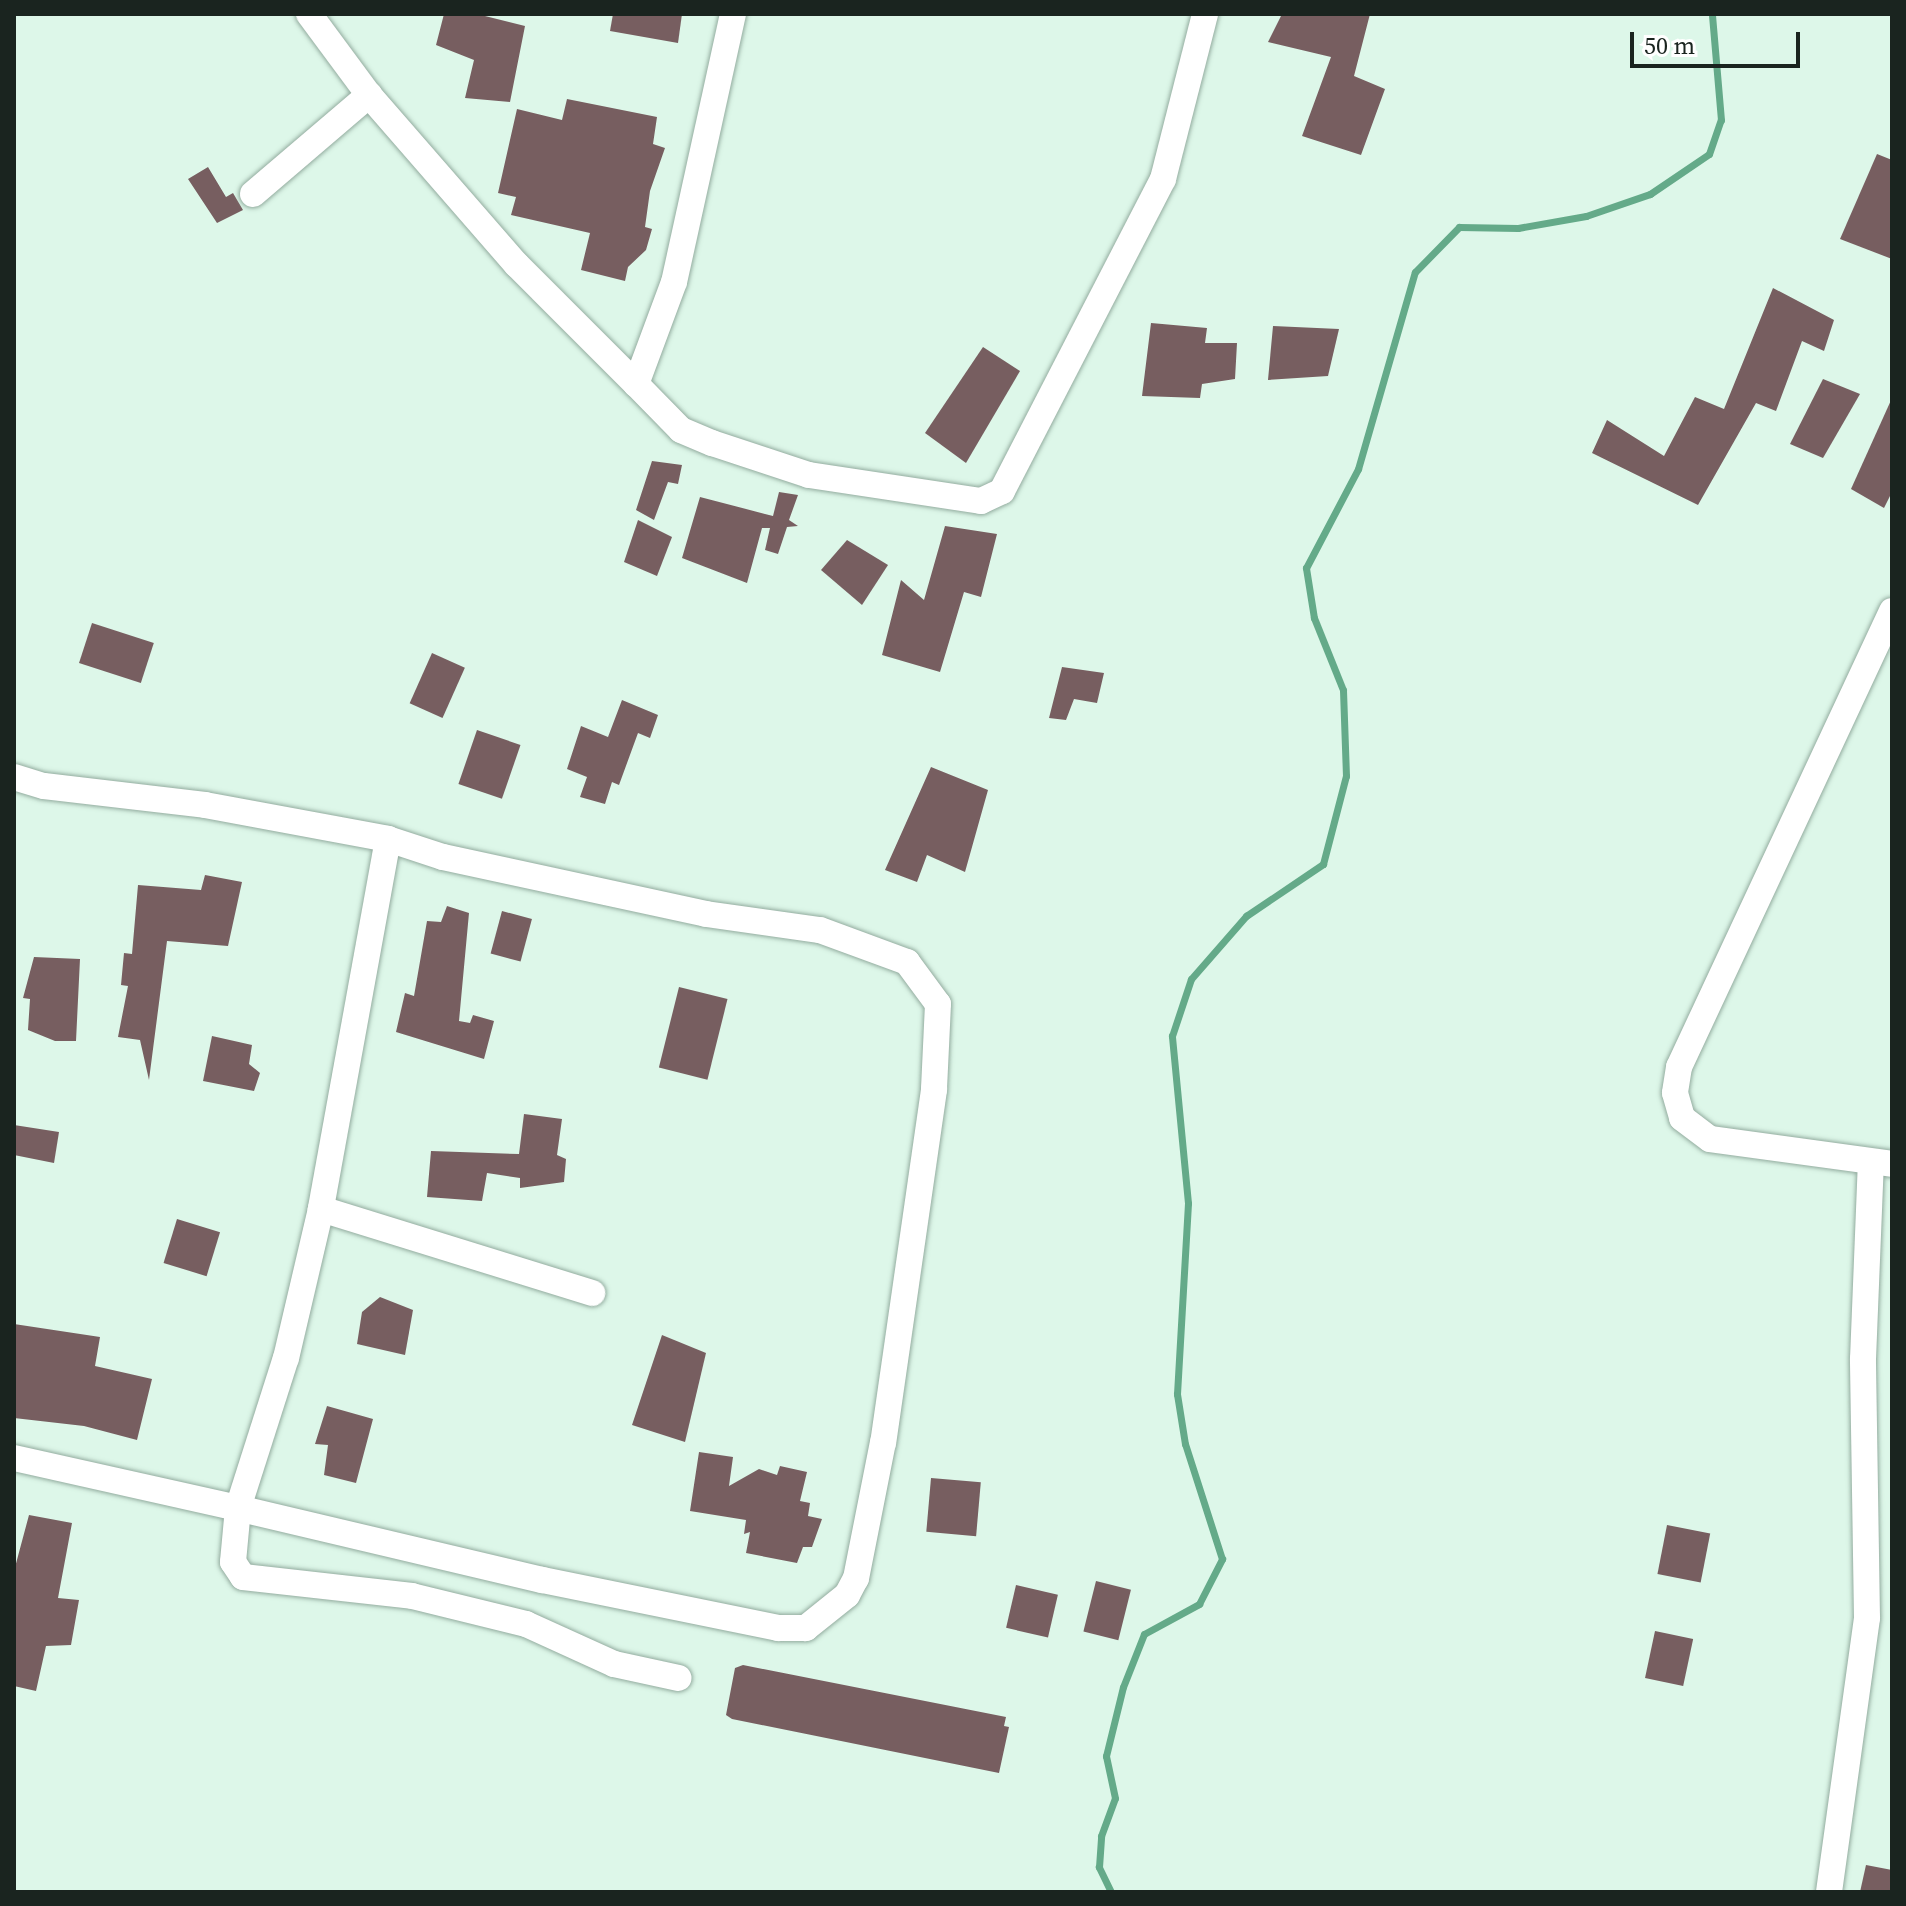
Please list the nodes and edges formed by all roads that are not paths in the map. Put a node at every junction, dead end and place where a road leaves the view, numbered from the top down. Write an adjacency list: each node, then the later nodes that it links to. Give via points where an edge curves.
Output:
1 (309, 14): 4 (street)
2 (733, 14): 6 (street, via 707,152 674,282)
3 (1205, 14): 6 (street, via 1163,179 1002,491 992,499 809,475 681,430)
4 (369, 95): 5 (street); 6 (street, via 517,265)
5 (253, 194)
6 (636, 384)
7 (1892, 611): 10 (street, via 1679,1067 1675,1093 1682,1118 1710,1139)
8 (14, 777): 9 (street)
9 (388, 839): 11 (street); 14 (street, via 443,857 706,914 820,930 907,962 926,983 938,1004 934,1090 883,1442 856,1578 828,1615 806,1628 778,1628 542,1580)
10 (1881, 1163): 16 (street, via 1863,1359 1867,1618)
11 (321, 1209): 12 (street); 14 (street, via 286,1358)
12 (592, 1293)
13 (14, 1458): 14 (street)
14 (238, 1508): 15 (street, via 233,1562 243,1577 412,1596 526,1624 614,1664)
15 (679, 1678)
16 (1829, 1892)

